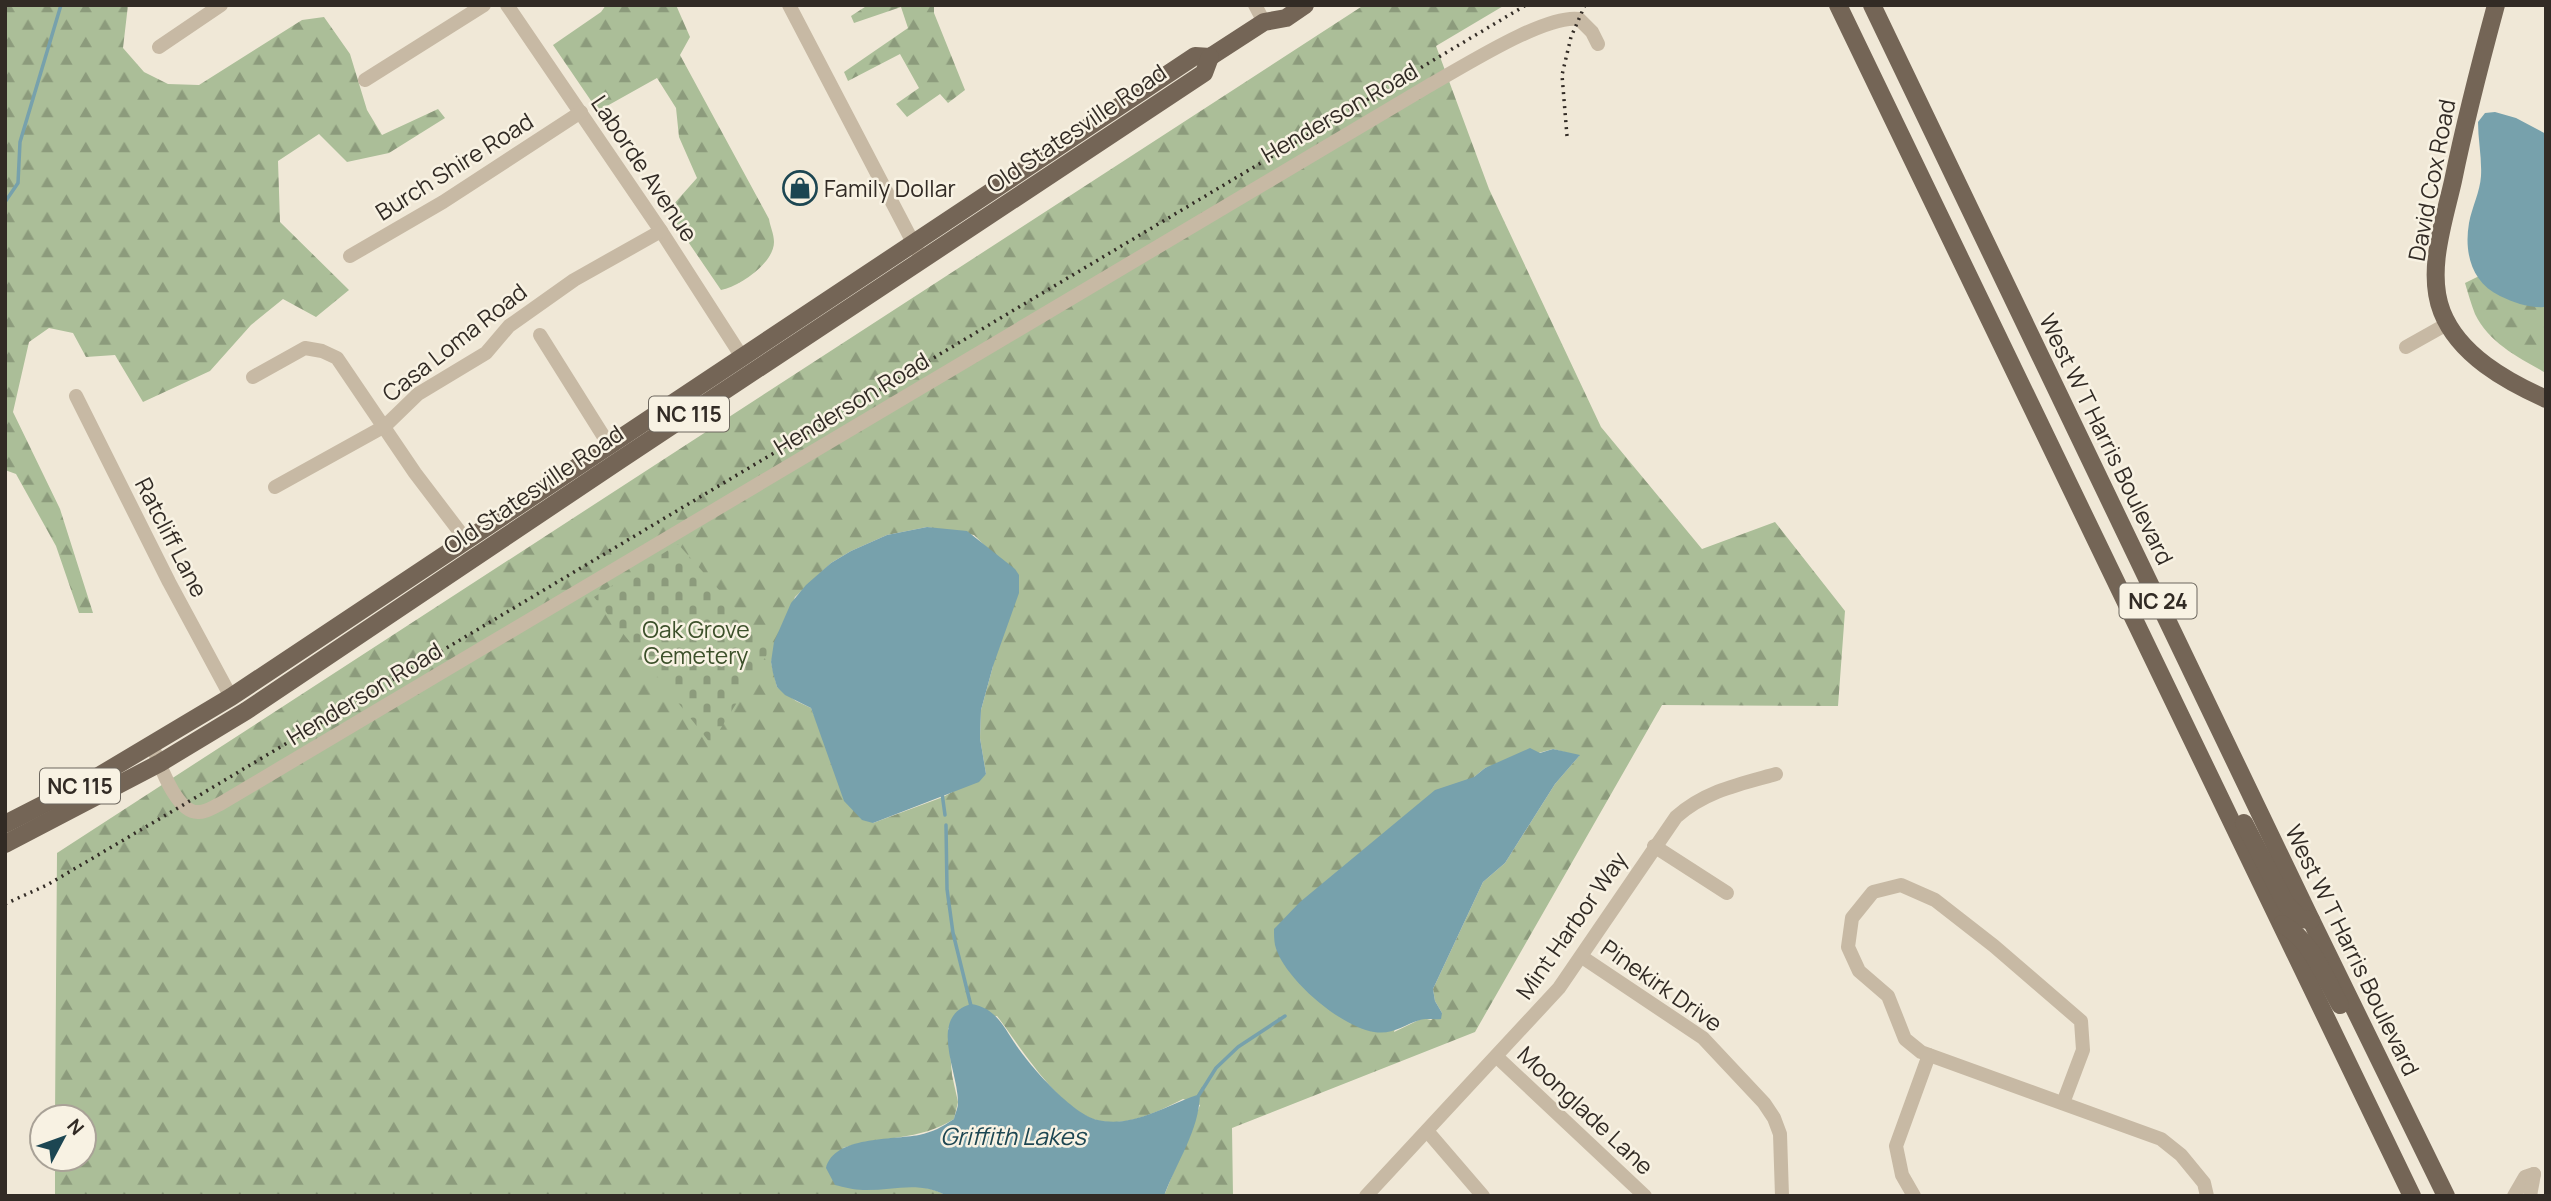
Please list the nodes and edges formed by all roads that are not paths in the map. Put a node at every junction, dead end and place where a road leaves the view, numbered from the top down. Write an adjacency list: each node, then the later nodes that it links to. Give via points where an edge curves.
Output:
1 (221, 5): 13 (street)
2 (484, 5): 14 (street)
3 (507, 5): 15 (street, Laborde Avenue)
4 (789, 5): 17 (street)
5 (1255, 5): 11 (street)
6 (1274, 5): 11 (main road, Old Statesville Road / NC 115)
7 (1305, 5): 11 (main road, Old Statesville Road / NC 115, via 1286,18)
8 (1838, 5): 31 (main road, NC 24)
9 (1872, 5): 39 (main road, West W T Harris Boulevard / NC 24)
10 (2496, 5): 19 (main road, David Cox Road, via 2440,239 2437,283)
11 (1264, 22): 17 (main road, Old Statesville Road / NC 115, via 1210,57 1195,56)
12 (1598, 44): 33 (street, Henderson Road, via 1579,19 1561,19 1430,85 220,804 198,812 188,810)
13 (159, 47)
14 (365, 80)
15 (580, 112): 16 (street, Laborde Avenue); 18 (street, Burch Shire Road, via 443,202)
16 (661, 231): 22 (street, Laborde Avenue); 26 (street, Casa Loma Road, via 574,280 517,320 485,353 418,394)
17 (918, 252): 22 (main road, Old Statesville Road / NC 115); 33 (main road, Old Statesville Road / NC 115, via 257,704)
18 (350, 256)
19 (2447, 324): 21 (street); 25 (main road, David Cox Road, via 2480,361)
20 (540, 335): 27 (street)
21 (2406, 347)
22 (742, 357): 27 (main road, Old Statesville Road / NC 115)
23 (253, 377): 26 (street, via 305,348 322,351 337,358)
24 (76, 396): 30 (street, Ratcliff Lane)
25 (2546, 399)
26 (385, 426): 28 (street, Casa Loma Road); 29 (street)
27 (609, 445): 29 (main road, Old Statesville Road / NC 115)
28 (275, 487)
29 (466, 540): 30 (main road, Old Statesville Road / NC 115)
30 (231, 697): 32 (main road, Old Statesville Road / NC 115)
31 (2185, 727): 39 (main road, via 2220,777 2286,904 2301,919); 40 (main road, NC 24)
32 (152, 745): 33 (street, Henderson Road); 35 (main road, Old Statesville Road / NC 115)
33 (160, 763): 36 (main road, Old Statesville Road / NC 115)
34 (1776, 774): 37 (street, Mint Harbor Way, via 1694,802)
35 (5, 824)
36 (5, 844)
37 (1654, 846): 38 (street); 41 (street, Mint Harbor Way)
38 (1727, 894)
39 (2311, 920): 44 (main road, West W T Harris Boulevard / NC 24)
40 (2279, 922): 44 (main road, via 2309,949); 55 (main road, NC 24)
41 (1582, 957): 43 (street, Mint Harbor Way); 52 (street, Pinekirk Drive, via 1697,1033 1764,1103 1780,1134)
42 (1929, 1055): 45 (street); 45 (street, via 1905,1039 1888,996 1859,971 1848,947 1852,918 1873,892 1901,885 1935,900 2081,1021 2083,1050); 53 (street, via 1896,1146 1902,1175)
43 (1497, 1058): 46 (street, Mint Harbor Way); 51 (street, Moonglade Lane)
44 (2396, 1097): 56 (main road, West W T Harris Boulevard / NC 24)
45 (2063, 1103): 54 (street, via 2161,1139 2204,1183)
46 (1427, 1132): 49 (street, Mint Harbor Way); 50 (street)
47 (2534, 1174): 48 (street); 57 (street, via 2525,1177); 58 (street)
48 (2546, 1184)
49 (1366, 1196)
50 (1483, 1196)
51 (1645, 1196)
52 (1782, 1196)
53 (1914, 1196)
54 (2207, 1196)
55 (2412, 1196)
56 (2446, 1196)
57 (2514, 1196)
58 (2530, 1196)

